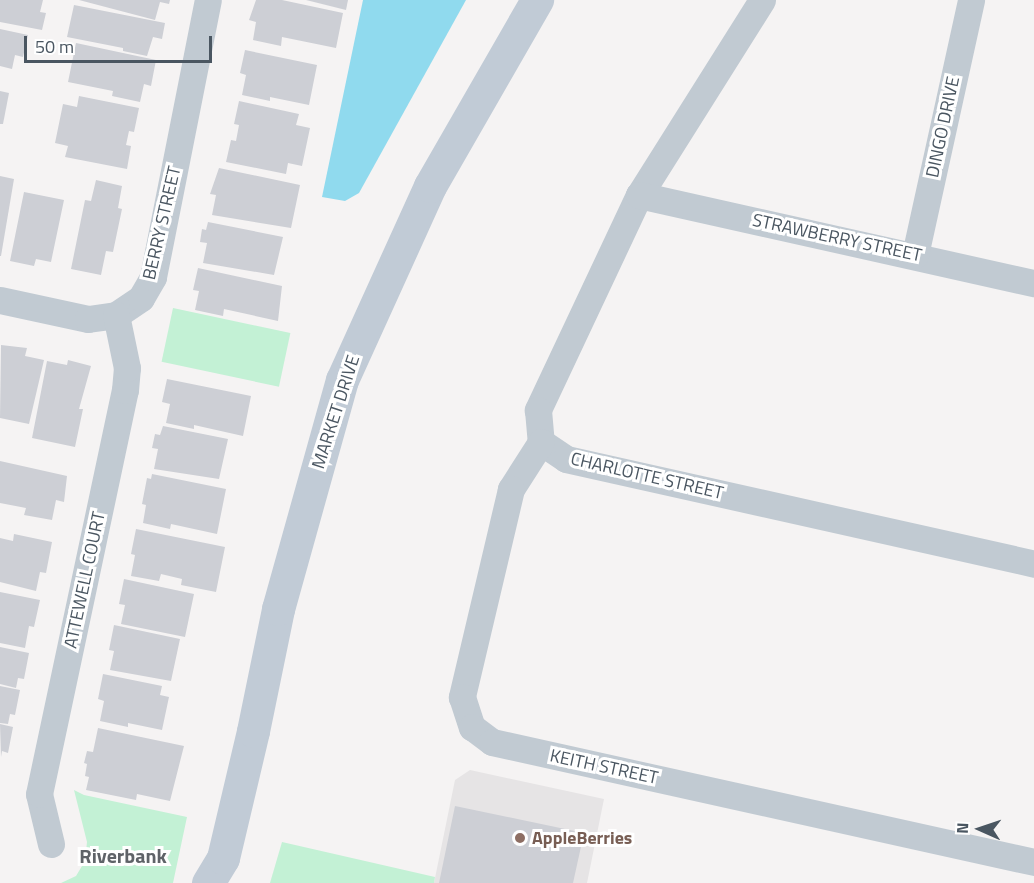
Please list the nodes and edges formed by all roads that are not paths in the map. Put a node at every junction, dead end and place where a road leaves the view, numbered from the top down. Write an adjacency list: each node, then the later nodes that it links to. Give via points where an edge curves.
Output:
1 (208, 0): 9 (street, BERRY STREET, via 153,277 141,298)
2 (537, 0): 14 (street, MARKET DRIVE, via 430,186 342,380 278,609)
3 (762, 0): 5 (street)
4 (971, 0): 6 (street, DINGO DRIVE)
5 (639, 195): 6 (street, STRAWBERRY STREET); 10 (street, via 538,410)
6 (915, 255): 7 (street, STRAWBERRY STREET)
7 (1034, 283)
8 (0, 300): 9 (street, BERRY STREET, via 88,319)
9 (116, 315): 12 (street, ATTEWELL COURT, via 127,368 125,390 39,794)
10 (541, 442): 11 (street, CHARLOTTE STREET, via 566,459); 13 (street, KEITH STREET, via 511,489 462,697 472,727 492,742)
11 (1034, 564)
12 (51, 844)
13 (1034, 862)
14 (218, 875)

